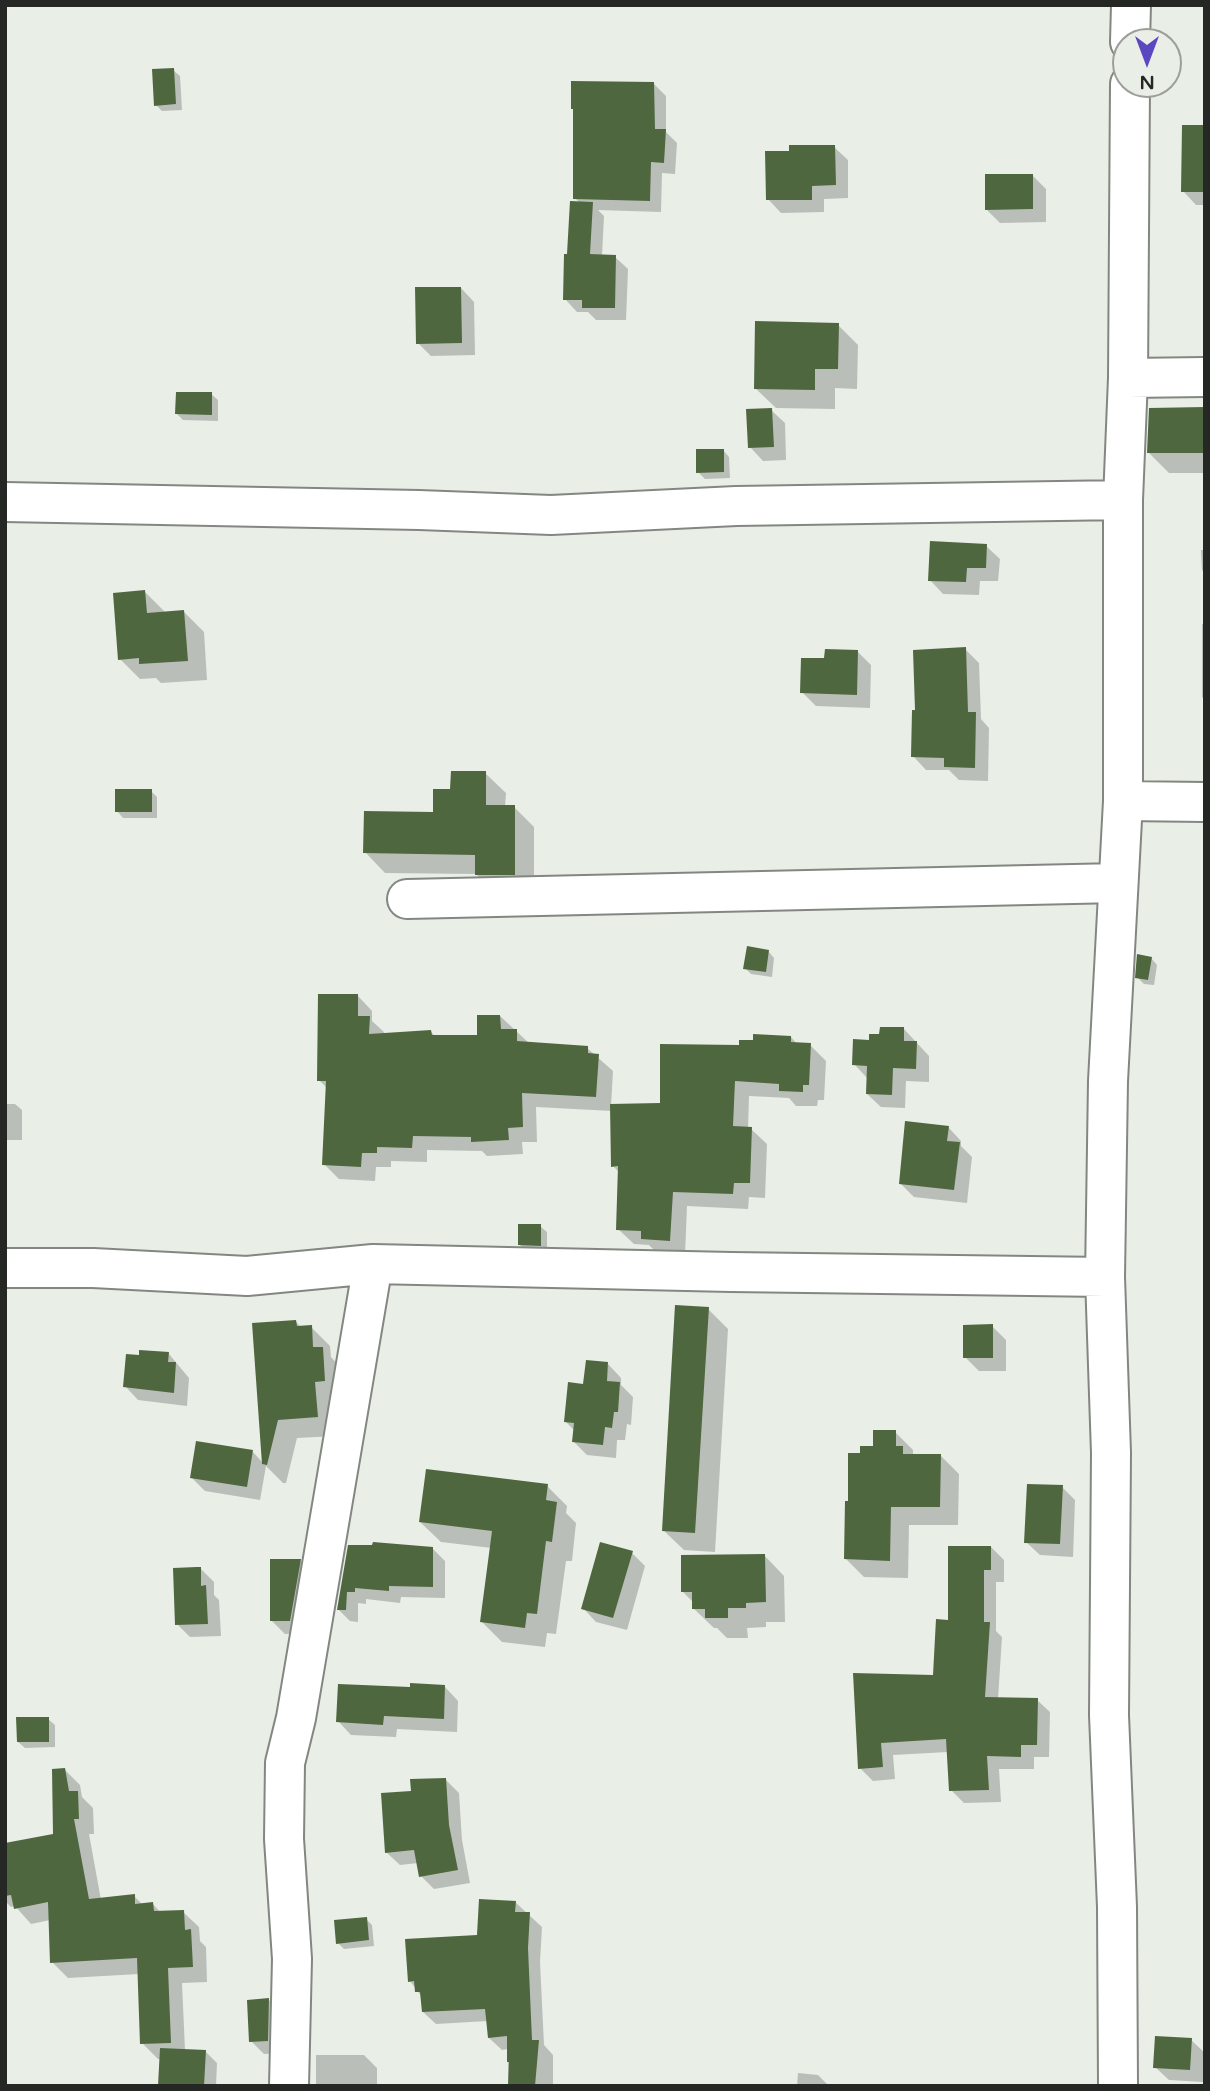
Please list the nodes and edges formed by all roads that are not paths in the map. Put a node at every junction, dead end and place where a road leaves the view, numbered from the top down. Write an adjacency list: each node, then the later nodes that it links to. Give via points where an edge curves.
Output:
1 (1131, 5): 2 (street)
2 (1130, 28)
3 (1130, 98): 5 (street)
4 (1205, 377): 5 (street)
5 (1128, 378): 6 (street)
6 (1123, 500): 7 (street, via 736,506 551,515); 8 (street)
7 (5, 502)
8 (1123, 801): 9 (street); 10 (street)
9 (1205, 802)
10 (1118, 883): 11 (street); 14 (street)
11 (407, 899)
12 (373, 1264): 13 (street, via 247,1276); 14 (street); 15 (street, via 285,1763 284,1839 292,1959)
13 (5, 1268)
14 (1105, 1277): 16 (street)
15 (289, 2086)
16 (1118, 2086)

